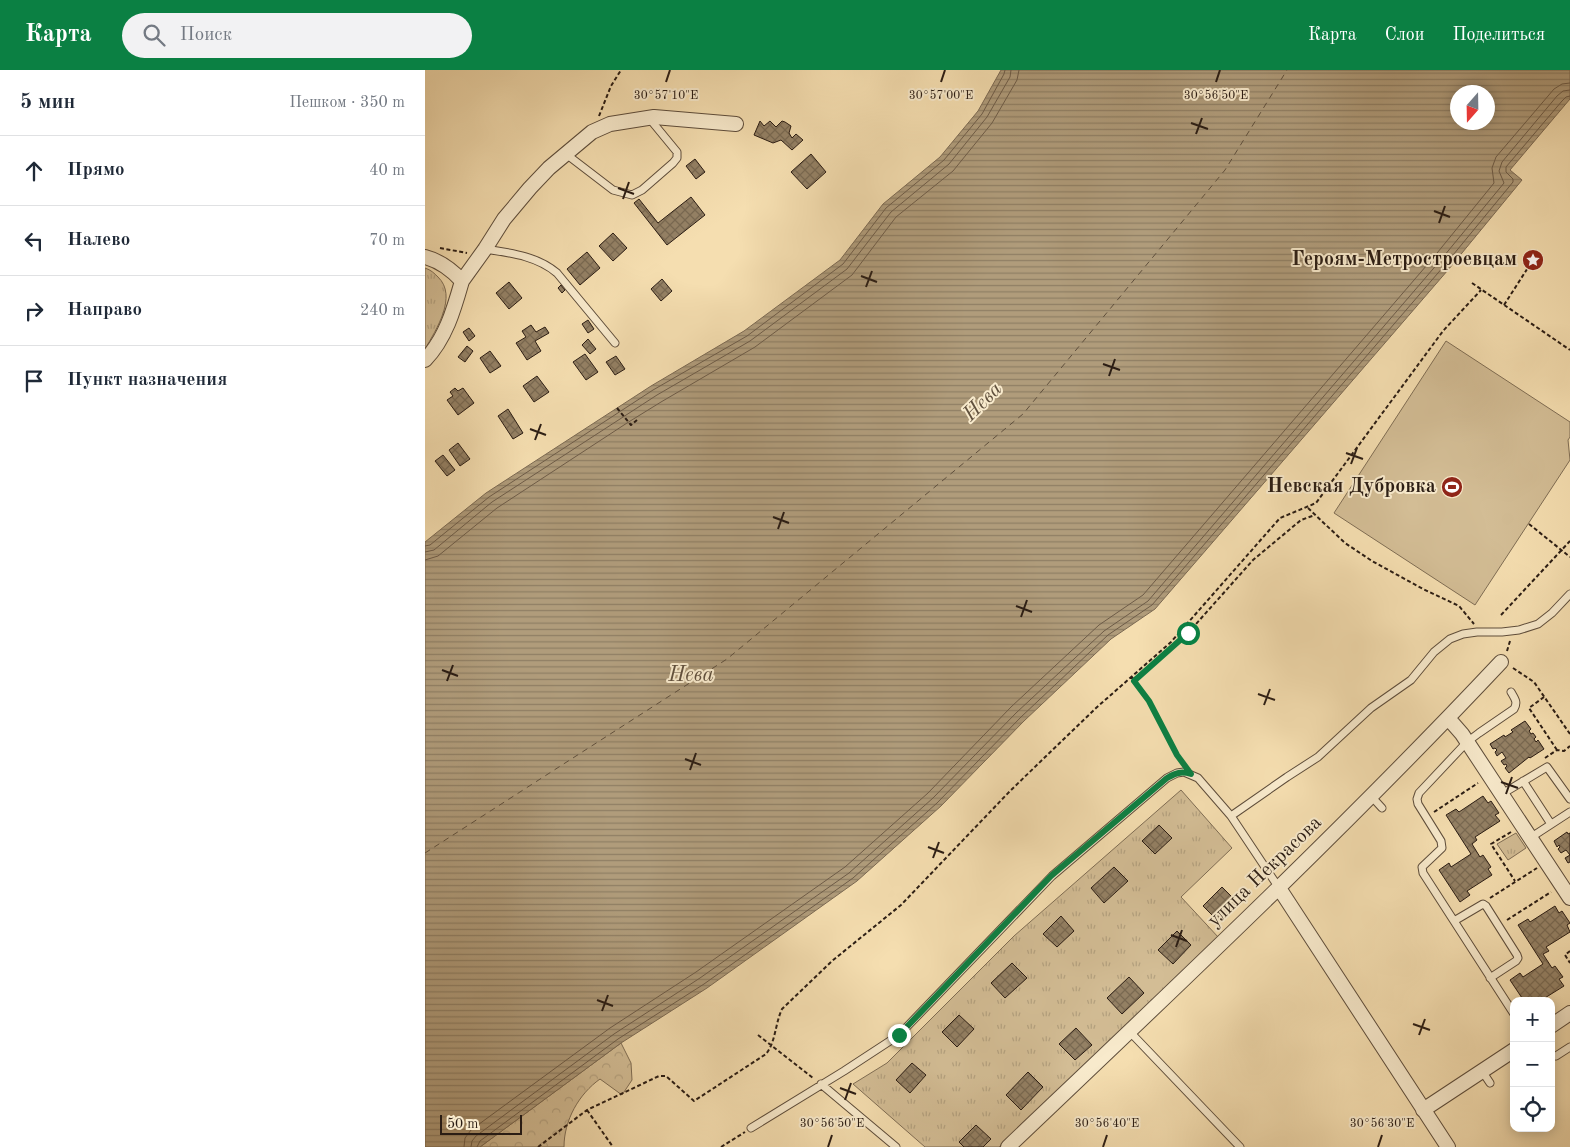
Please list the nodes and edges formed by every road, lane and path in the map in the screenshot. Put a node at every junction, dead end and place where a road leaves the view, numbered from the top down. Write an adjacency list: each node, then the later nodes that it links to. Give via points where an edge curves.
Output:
1 (621, 70): 4 (path)
2 (649, 118): 3 (street); 4 (street, via 610,124); 5 (lane, via 677,152 677,158 632,195 613,190)
3 (736, 124)
4 (592, 132): 5 (street)
5 (566, 154): 6 (street, via 530,188 504,219)
6 (485, 249): 7 (path, via 469,253); 9 (street); 13 (lane, via 529,257 548,265)
7 (429, 252): 9 (street)
8 (1531, 263): 12 (path)
9 (462, 280): 15 (street, via 443,335)
10 (1471, 283): 11 (path)
11 (1481, 290): 12 (path); 18 (path, via 1443,331 1316,503)
12 (1504, 305): 14 (path)
13 (615, 342)
14 (1570, 350)
15 (425, 360)
16 (617, 408): 17 (path, via 631,425)
17 (637, 420)
18 (1307, 507): 19 (path); 29 (path, via 1281,518 1171,642)
19 (1315, 515): 27 (path, via 1345,543 1372,561 1459,606); 30 (path, via 1301,520 1253,560 1188,633)
20 (1529, 524): 22 (path)
21 (1570, 541): 22 (path)
22 (1562, 549): 23 (path); 25 (path)
23 (1570, 557)
24 (1570, 594): 26 (lane, via 1538,624)
25 (1501, 615)
26 (1511, 631): 27 (lane); 28 (path)
27 (1480, 632): 47 (lane, via 1463,634 1440,646 1411,680 1371,708 1318,757)
28 (1505, 660): 32 (path, via 1534,682); 33 (street, улица Некрасова)
29 (1132, 677): 30 (path); 67 (path, via 1010,791 901,905 832,961 782,1009)
30 (1134, 681): 39 (path)
31 (1511, 692): 35 (lane, via 1517,705 1514,709)
32 (1544, 697): 34 (path); 37 (path, via 1529,708)
33 (1448, 718): 35 (street); 43 (street, улица Некрасова)
34 (1570, 734)
35 (1467, 742): 40 (street); 48 (lane, via 1419,793 1418,804)
36 (1570, 746): 37 (path, via 1564,751)
37 (1557, 750): 38 (path)
38 (1543, 760)
39 (1191, 774): 47 (lane); 73 (lane, via 1177,773 1167,778 1051,876 899,1035)
40 (1489, 776): 42 (street); 48 (path)
41 (1523, 780): 42 (lane); 44 (lane, via 1547,767); 49 (lane)
42 (1501, 794): 50 (street)
43 (1371, 796): 45 (lane); 54 (street, улица Некрасова)
44 (1570, 799)
45 (1382, 808)
46 (1570, 812): 49 (lane)
47 (1231, 816): 54 (lane)
48 (1426, 817): 57 (lane, via 1442,848 1422,866 1423,873)
49 (1551, 824): 51 (lane)
50 (1522, 825): 51 (street); 53 (path, via 1491,844)
51 (1531, 838): 52 (street)
52 (1546, 862): 53 (path); 55 (street)
53 (1515, 881): 56 (path)
54 (1279, 888): 65 (street, улица Некрасова); 75 (street)
55 (1567, 891): 58 (path)
56 (1483, 904): 57 (lane); 58 (lane)
57 (1454, 921): 61 (lane)
58 (1498, 925): 61 (lane, via 1518,958)
59 (1570, 951): 60 (path, via 1565,954)
60 (1570, 963)
61 (1490, 978): 62 (lane)
62 (1510, 1008)
63 (1570, 1013): 64 (street)
64 (1555, 1023)
65 (1130, 1032): 81 (street, улица Некрасова); 82 (lane)
66 (758, 1035): 67 (path)
67 (772, 1047): 73 (path); 74 (path, via 694,1100 663,1075)
68 (1570, 1047): 70 (lane)
69 (1510, 1053): 71 (street)
70 (1556, 1056)
71 (1482, 1071): 72 (lane); 75 (street)
72 (1490, 1083)
73 (821, 1084): 76 (lane); 80 (lane)
74 (587, 1110): 77 (path); 78 (path)
75 (1423, 1110): 83 (street)
76 (751, 1128): 79 (path)
77 (538, 1147)
78 (613, 1147)
79 (721, 1147)
80 (896, 1147)
81 (1008, 1147)
82 (1240, 1147)
83 (1448, 1147)

